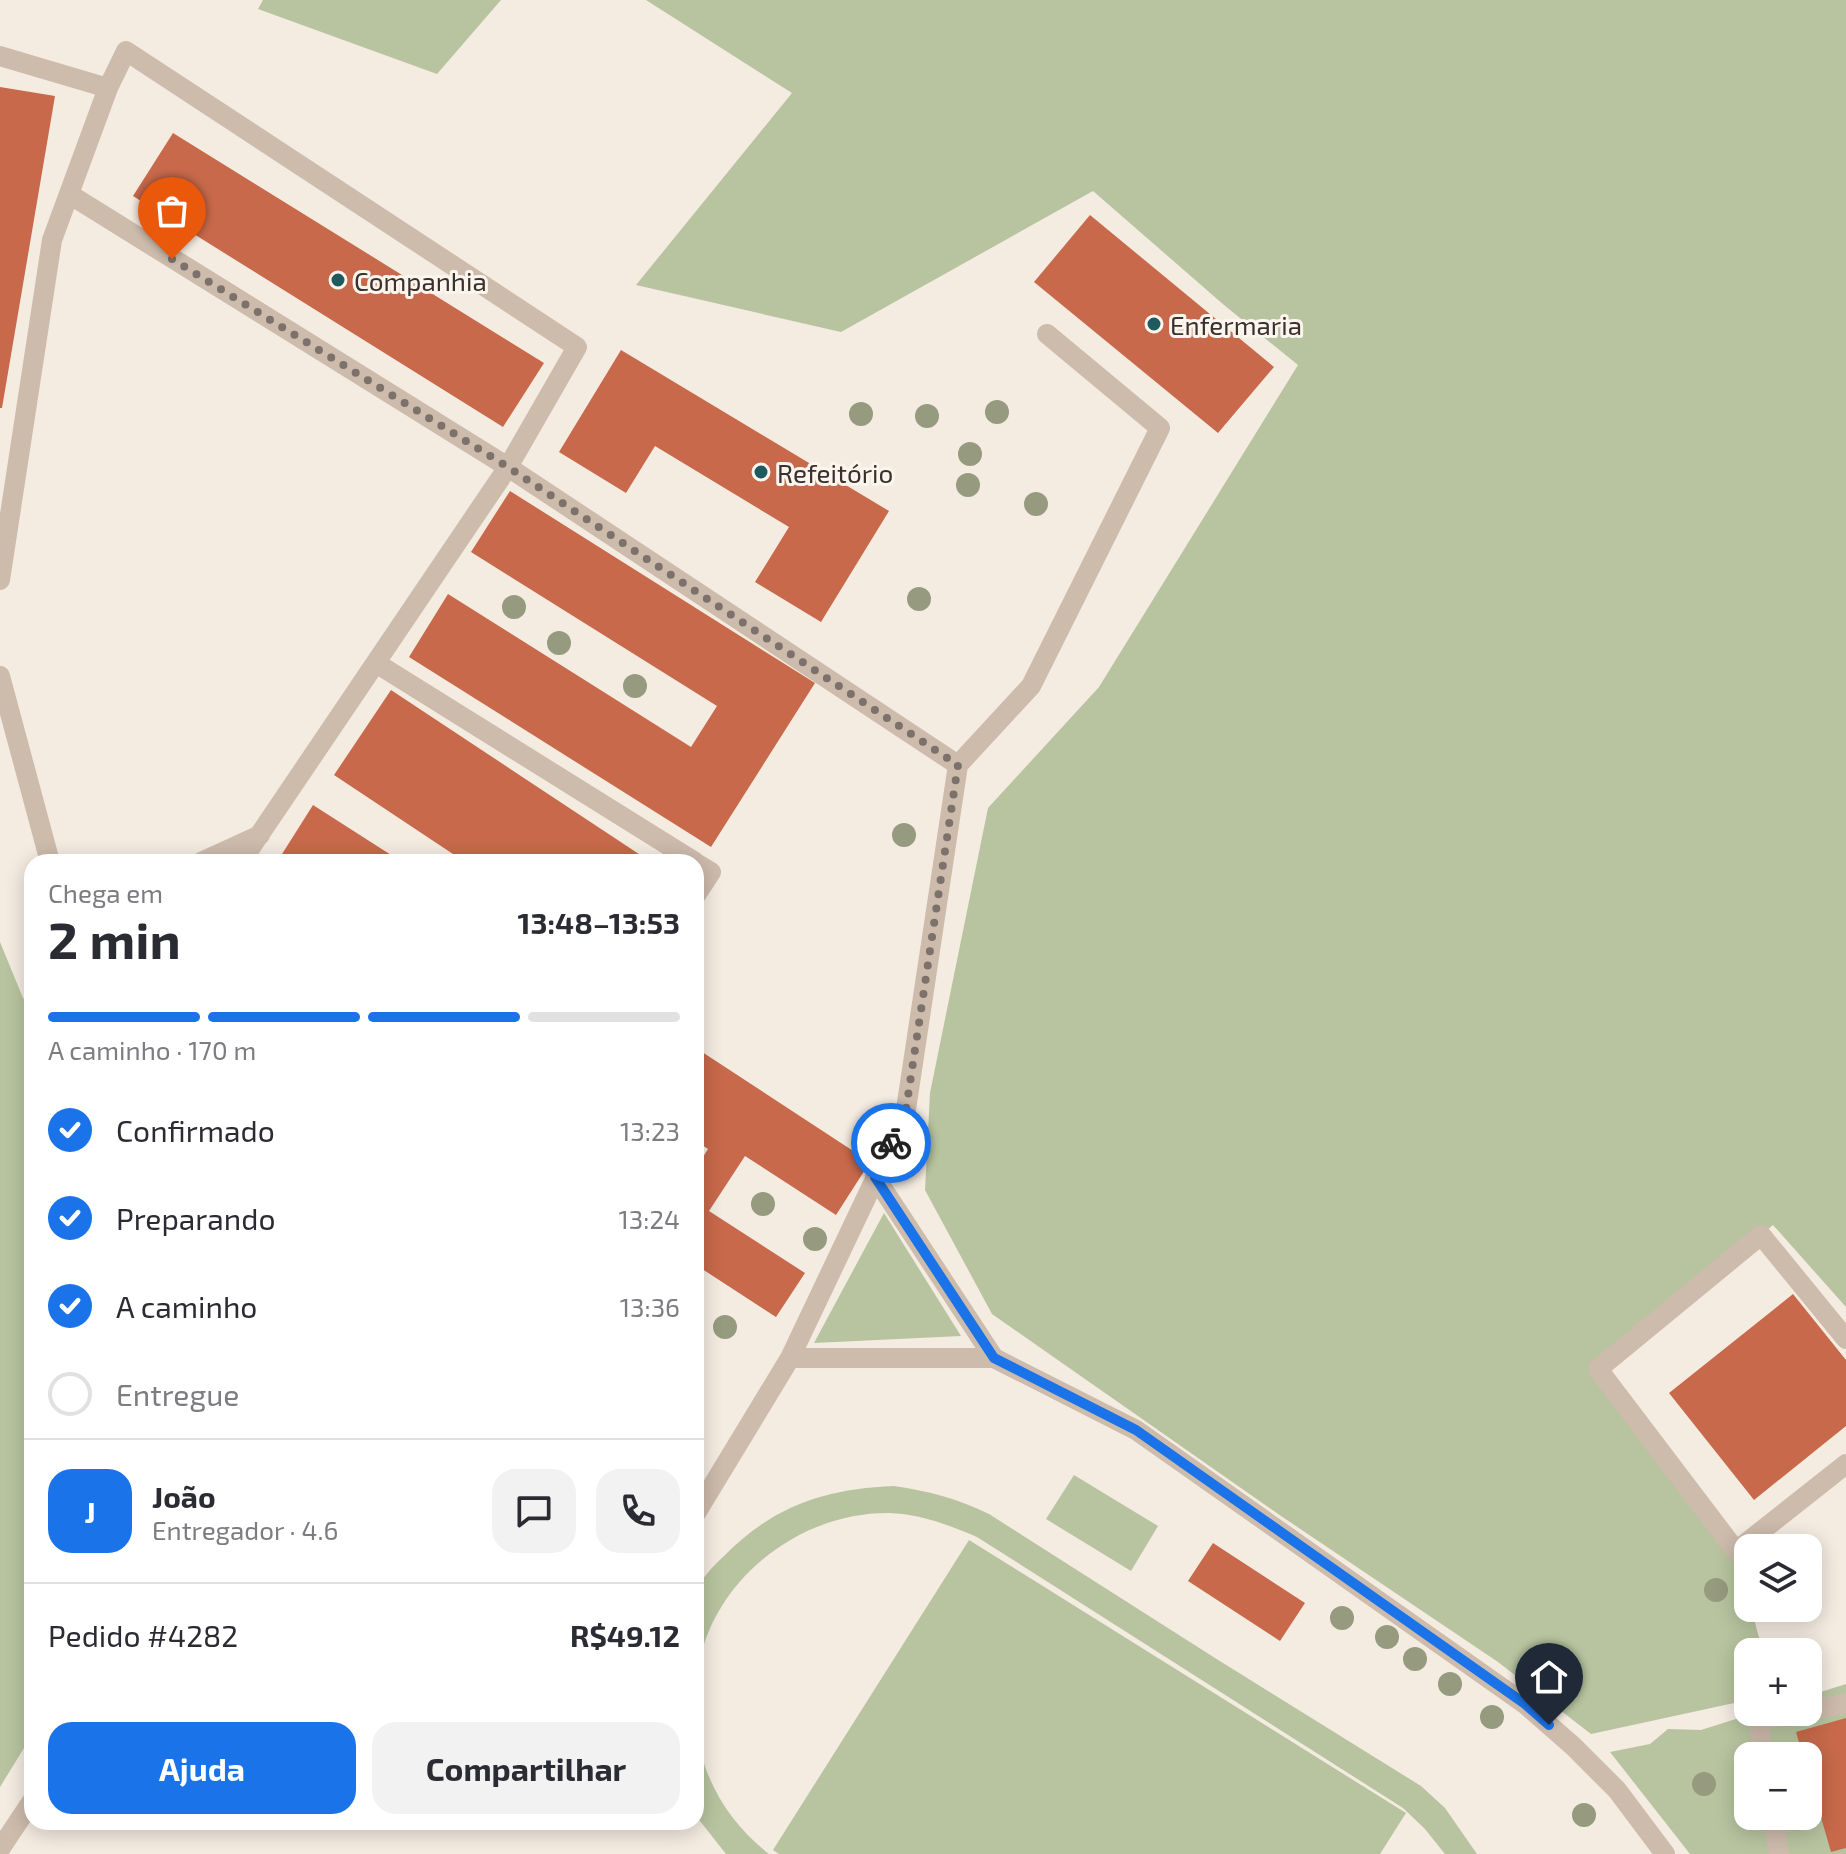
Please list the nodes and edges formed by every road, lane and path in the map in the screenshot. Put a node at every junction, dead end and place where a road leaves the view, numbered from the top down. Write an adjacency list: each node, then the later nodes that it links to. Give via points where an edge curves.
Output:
1 (0, 56): 2 (lane)
2 (108, 88): 3 (lane); 5 (lane, via 126,51 577,347)
3 (69, 194): 5 (lane); 6 (lane, via 52,240)
4 (1047, 334): 9 (lane, via 1160,428 1031,686)
5 (508, 467): 7 (lane); 9 (lane)
6 (0, 580)
7 (376, 663): 10 (lane); 14 (lane)
8 (0, 676): 11 (lane)
9 (958, 765): 17 (lane, via 905,1116)
10 (260, 835): 12 (lane); 13 (lane)
11 (48, 854)
12 (218, 854)
13 (247, 854)
14 (682, 854)
15 (704, 868): 16 (lane, via 711,872)
16 (704, 883)
17 (875, 1177): 19 (lane); 20 (lane)
18 (1846, 1339): 21 (lane, via 1761,1235 1598,1369 1736,1551)
19 (790, 1358): 20 (lane); 22 (lane)
20 (994, 1358): 28 (lane, via 1136,1430 1525,1704 1617,1790)
21 (1846, 1464)
22 (704, 1500)
23 (1846, 1703): 24 (lane)
24 (1822, 1708)
25 (24, 1813): 27 (lane)
26 (1775, 1830): 29 (lane)
27 (0, 1849)
28 (1665, 1854)
29 (1779, 1854)

